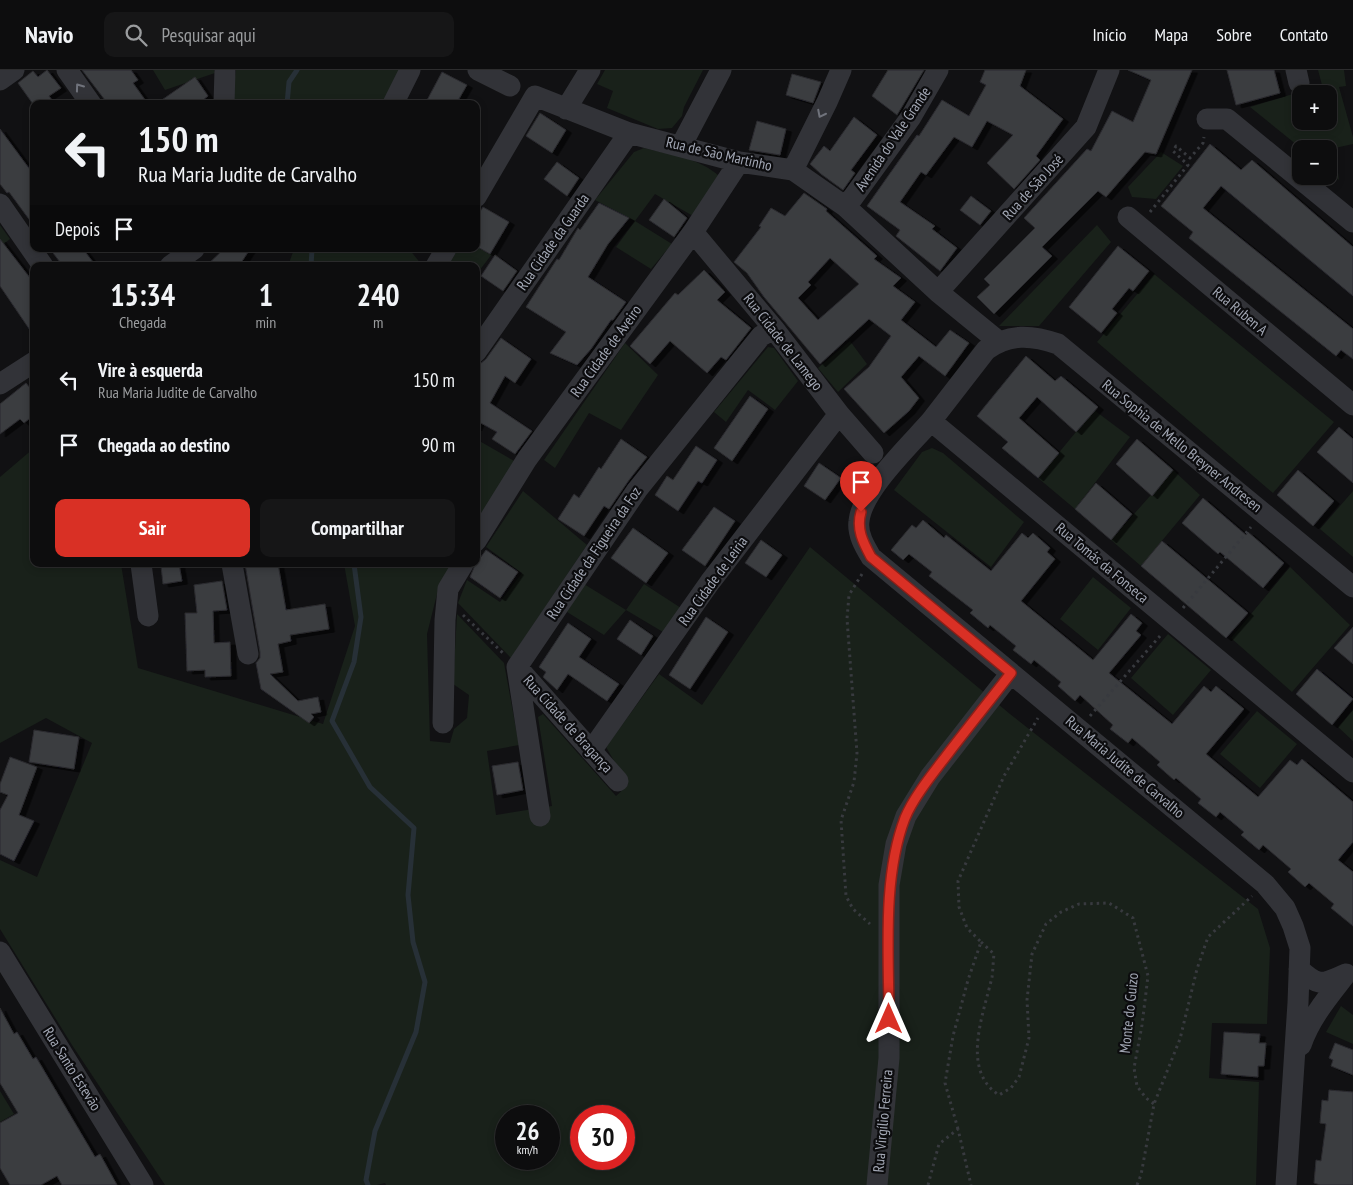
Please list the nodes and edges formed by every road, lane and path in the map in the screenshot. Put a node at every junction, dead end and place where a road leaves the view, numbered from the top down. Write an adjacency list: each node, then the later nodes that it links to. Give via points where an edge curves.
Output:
1 (14, 70): 11 (street)
2 (67, 70): 13 (street, one-way to 2)
3 (225, 70): 14 (street)
4 (410, 70): 15 (street)
5 (478, 70): 12 (street)
6 (590, 70): 16 (street)
7 (721, 70): 19 (street)
8 (841, 70): 21 (street, one-way to 21)
9 (938, 70): 24 (street, Avenida do Vale Grande, via 912,117)
10 (1109, 70): 31 (street, Rua de São José, via 1086,127)
11 (0, 80)
12 (510, 86)
13 (89, 100)
14 (224, 100)
15 (395, 100)
16 (566, 108): 18 (street, Rua de São Martinho); 22 (street, Rua de São Martinho, via 535,96)
17 (1207, 119): 25 (path, via 1203,143 1190,158 1176,146 1173,151 1188,165); 26 (street, via 1227,119)
18 (629, 133): 19 (street, Rua de São Martinho); 34 (street, Rua Cidade da Guarda)
19 (681, 146): 20 (street, Rua de São Martinho)
20 (739, 162): 21 (street, Rua de São Martinho); 27 (street, Rua Cidade de Aveiro)
21 (793, 170): 24 (street, Rua de São Martinho)
22 (480, 190)
23 (0, 204): 28 (street)
24 (846, 207): 31 (street, Rua de São Martinho)
25 (1133, 222): 37 (street, Rua Ruben A)
26 (1353, 222)
27 (693, 232): 32 (street, Rua Cidade de Lamego); 42 (street, Rua Cidade de Aveiro, via 527,459)
28 (30, 247)
29 (190, 252): 30 (street)
30 (176, 262)
31 (938, 292): 33 (street, Rua de São Martinho)
32 (774, 329): 38 (street, Rua Cidade de Lamego); 52 (street, Rua Cidade da Figueira da Foz, via 761,336 636,490)
33 (998, 341): 39 (street, via 986,350); 41 (street, Rua Sophia de Mello Breyner Andresen, via 1022,337 1058,344)
34 (480, 346)
35 (30, 365): 36 (street)
36 (0, 384)
37 (1353, 405)
38 (839, 414): 40 (street, Rua Cidade de Lamego); 57 (street, Rua Cidade de Leiria, via 710,582)
39 (931, 422): 43 (street, Rua Maria Judite de Carvalho, via 864,501 858,522 861,539); 50 (street, Rua Tomás da Fonseca)
40 (873, 452)
41 (1263, 513): 47 (street, Rua Sophia de Mello Breyner Andresen); 50 (path)
42 (480, 535)
43 (871, 557): 53 (street, Rua Maria Judite de Carvalho); 62 (path, via 849,595 847,620 858,753 854,782 841,820 846,896 853,910)
44 (141, 567): 49 (street)
45 (233, 567): 51 (street)
46 (461, 567): 48 (street)
47 (1353, 587)
48 (448, 589): 52 (path, via 454,606); 55 (street)
49 (148, 616)
50 (1172, 622): 56 (path); 58 (street, Rua Tomás da Fonseca)
51 (248, 654)
52 (517, 666): 57 (street, Rua Cidade de Bragança); 60 (street)
53 (1011, 673): 54 (street, Rua Maria Judite de Carvalho); 62 (street, Rua Virgílio Ferreira, via 930,777 906,816 896,844 889,885)
54 (1047, 702): 56 (street, Rua Maria Judite de Carvalho); 63 (path, Monte do Guizo, via 1004,776 958,882 959,907 964,921)
55 (443, 723)
56 (1079, 728): 61 (street, Rua Maria Judite de Carvalho)
57 (591, 751): 59 (street, Rua Cidade de Bragança)
58 (1353, 772)
59 (618, 781)
60 (540, 816)
61 (1265, 884): 65 (street, Rua Maria Judite de Carvalho, via 1285,908 1293,926 1300,948); 69 (path, via 1208,937 1180,1039)
62 (889, 941): 72 (street, Rua Virgílio Ferreira, via 889,1058)
63 (982, 942): 69 (path, Monte do Guizo, via 994,954 993,974 976,1043 980,1072 990,1089 999,1094 1011,1088 1019,1077 1028,1038 1027,1000 1032,954 1046,924 1079,904 1109,903 1133,918 1148,976 1134,1068 1137,1086); 70 (path, via 953,1036 945,1082)
64 (0, 952): 71 (street, Rua Santo Estevão)
65 (1299, 970): 66 (street, via 1320,983); 67 (street, Rua Maria Judite de Carvalho)
66 (1349, 970): 67 (street, via 1315,997); 68 (street, via 1306,1029)
67 (1298, 1003): 68 (street, Rua Maria Judite de Carvalho)
68 (1294, 1068): 76 (street, Rua Maria Judite de Carvalho)
69 (1154, 1104): 75 (path)
70 (958, 1129): 73 (path, via 939,1144); 74 (path)
71 (143, 1185)
72 (877, 1185)
73 (928, 1185)
74 (971, 1185)
75 (1137, 1185)
76 (1286, 1185)

